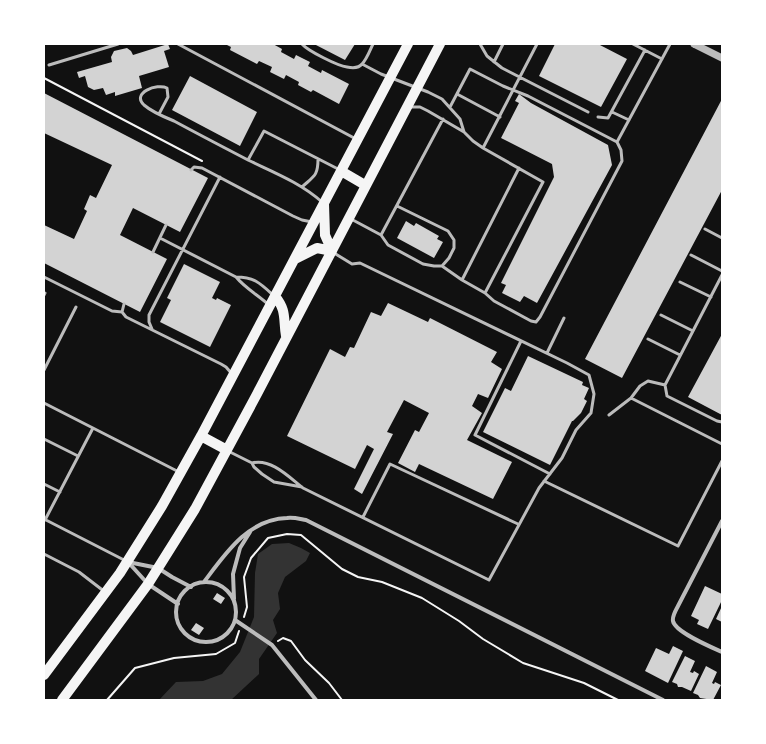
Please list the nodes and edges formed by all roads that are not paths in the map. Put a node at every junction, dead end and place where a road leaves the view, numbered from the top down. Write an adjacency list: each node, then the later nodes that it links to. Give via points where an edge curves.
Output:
1 (118, 44): 18 (lane)
2 (178, 44): 34 (lane)
3 (302, 44): 17 (lane, via 309,50 346,67 357,67)
4 (373, 44): 17 (lane)
5 (408, 44): 19 (main road)
6 (440, 44): 21 (main road)
7 (480, 44): 16 (lane)
8 (503, 44): 16 (lane)
9 (537, 44): 20 (lane)
10 (633, 44): 13 (lane)
11 (670, 44): 15 (lane)
12 (694, 44): 14 (street)
13 (645, 50): 15 (lane); 27 (lane)
14 (722, 58)
15 (662, 59): 32 (lane)
16 (494, 62): 20 (lane)
17 (362, 64): 19 (lane)
18 (49, 65)
19 (390, 78): 21 (lane); 34 (main road)
20 (520, 78): 22 (lane); 26 (lane)
21 (416, 88): 24 (main road); 25 (lane, via 442,100)
22 (514, 90): 23 (lane, via 470,69); 29 (lane); 35 (lane)
23 (457, 94): 25 (lane); 29 (lane)
24 (406, 107): 31 (lane, via 420,107); 43 (main road)
25 (450, 107): 33 (lane, via 460,119)
26 (588, 112)
27 (612, 112): 30 (lane, via 608,118); 32 (lane)
28 (160, 114): 28 (lane, via 140,100 143,92 157,86 167,88 168,97); 38 (lane)
29 (500, 117): 36 (lane)
30 (598, 117)
31 (443, 119): 33 (lane); 46 (lane)
32 (629, 120): 35 (lane)
33 (464, 132): 36 (lane)
34 (357, 140): 41 (main road)
35 (617, 142): 66 (lane, via 622,161 536,322 494,301)
36 (484, 148): 39 (lane)
37 (318, 159): 38 (lane, via 264,131); 41 (lane); 44 (lane, via 316,175)
38 (248, 160): 44 (lane)
39 (519, 168): 64 (lane); 66 (lane, via 543,182)
40 (191, 170): 42 (lane, via 198,166)
41 (341, 171): 43 (main road); 45 (main road)
42 (220, 177): 48 (lane, via 293,216); 54 (lane)
43 (365, 185): 47 (main road)
44 (302, 187): 45 (lane)
45 (324, 204): 48 (main road); 55 (main road, via 325,235)
46 (397, 206): 51 (lane); 59 (lane, via 448,231 454,240 454,248)
47 (348, 218): 51 (lane); 55 (main road)
48 (314, 222): 58 (main road)
49 (166, 225): 52 (lane)
50 (705, 229): 53 (lane)
51 (381, 235): 59 (lane, via 388,245 423,264)
52 (160, 238): 54 (lane); 56 (lane)
53 (722, 238)
54 (182, 250): 63 (lane); 75 (lane, via 149,315)
55 (332, 251): 58 (main road, via 317,248); 77 (main road); 79 (lane, via 352,264 360,263)
56 (153, 252)
57 (691, 255): 60 (lane)
58 (295, 259): 67 (main road)
59 (442, 266): 64 (lane)
60 (722, 271)
61 (722, 275): 68 (lane)
62 (44, 277): 72 (lane, via 112,311)
63 (236, 277): 67 (lane, via 248,277 262,284); 70 (lane, via 243,286)
64 (462, 280): 66 (lane)
65 (680, 282): 68 (lane)
66 (485, 293)
67 (275, 296): 70 (main road); 77 (main road, via 283,309)
68 (710, 297): 76 (lane)
69 (124, 304): 72 (lane)
70 (270, 306): 85 (main road)
71 (76, 307): 83 (lane)
72 (122, 312): 75 (lane, via 126,317)
73 (661, 315): 76 (lane)
74 (564, 318): 80 (lane)
75 (152, 329): 85 (lane, via 221,364)
76 (693, 331): 81 (lane)
77 (286, 336): 95 (main road)
78 (648, 340): 81 (lane)
79 (521, 341): 80 (lane); 100 (lane, via 475,435)
80 (547, 353): 100 (lane, via 589,376 594,394 591,412 576,430 562,458)
81 (680, 355): 86 (lane)
82 (44, 358): 83 (lane)
83 (49, 360): 84 (lane)
84 (44, 370)
85 (233, 376): 92 (main road)
86 (665, 385): 87 (lane, via 648,381 640,386); 90 (lane, via 667,396)
87 (631, 398): 89 (lane); 94 (lane)
88 (44, 403): 91 (lane)
89 (609, 415)
90 (722, 422)
91 (93, 428): 96 (lane); 99 (lane)
92 (201, 436): 95 (main road); 99 (main road)
93 (44, 439): 96 (lane)
94 (722, 444)
95 (227, 450): 98 (lane); 112 (main road)
96 (78, 456): 104 (lane)
97 (722, 461): 101 (lane, via 678,546)
98 (252, 463): 103 (lane, via 274,482); 103 (lane, via 265,462)
99 (181, 473): 111 (main road)
100 (550, 474): 101 (lane)
101 (544, 481): 108 (lane)
102 (44, 484): 104 (lane)
103 (303, 488): 105 (lane)
104 (60, 492): 106 (lane)
105 (363, 517): 108 (lane, via 390,464); 108 (lane, via 489,580)
106 (45, 519): 111 (lane)
107 (722, 521): 120 (street, via 673,618 673,622 682,632)
108 (518, 524)
109 (253, 528): 113 (street, via 237,541); 117 (street, via 240,548 232,574); 125 (street, via 287,518 306,520)
110 (44, 554): 116 (lane, via 79,572)
111 (128, 562): 112 (street); 114 (street); 116 (main road)
112 (158, 568): 114 (main road); 115 (street)
113 (204, 582): 115 (street); 117 (street, via 221,586 229,592)
114 (148, 584): 118 (street); 123 (main road)
115 (191, 587): 118 (street)
116 (106, 593): 121 (main road)
117 (234, 601): 119 (street)
118 (178, 604): 119 (street, via 177,619 181,628 187,636 196,641 220,639 231,629)
119 (235, 620): 122 (street, via 272,645)
120 (722, 652)
121 (44, 675)
122 (312, 698): 124 (street)
123 (62, 700)
124 (316, 700)
125 (663, 700)

